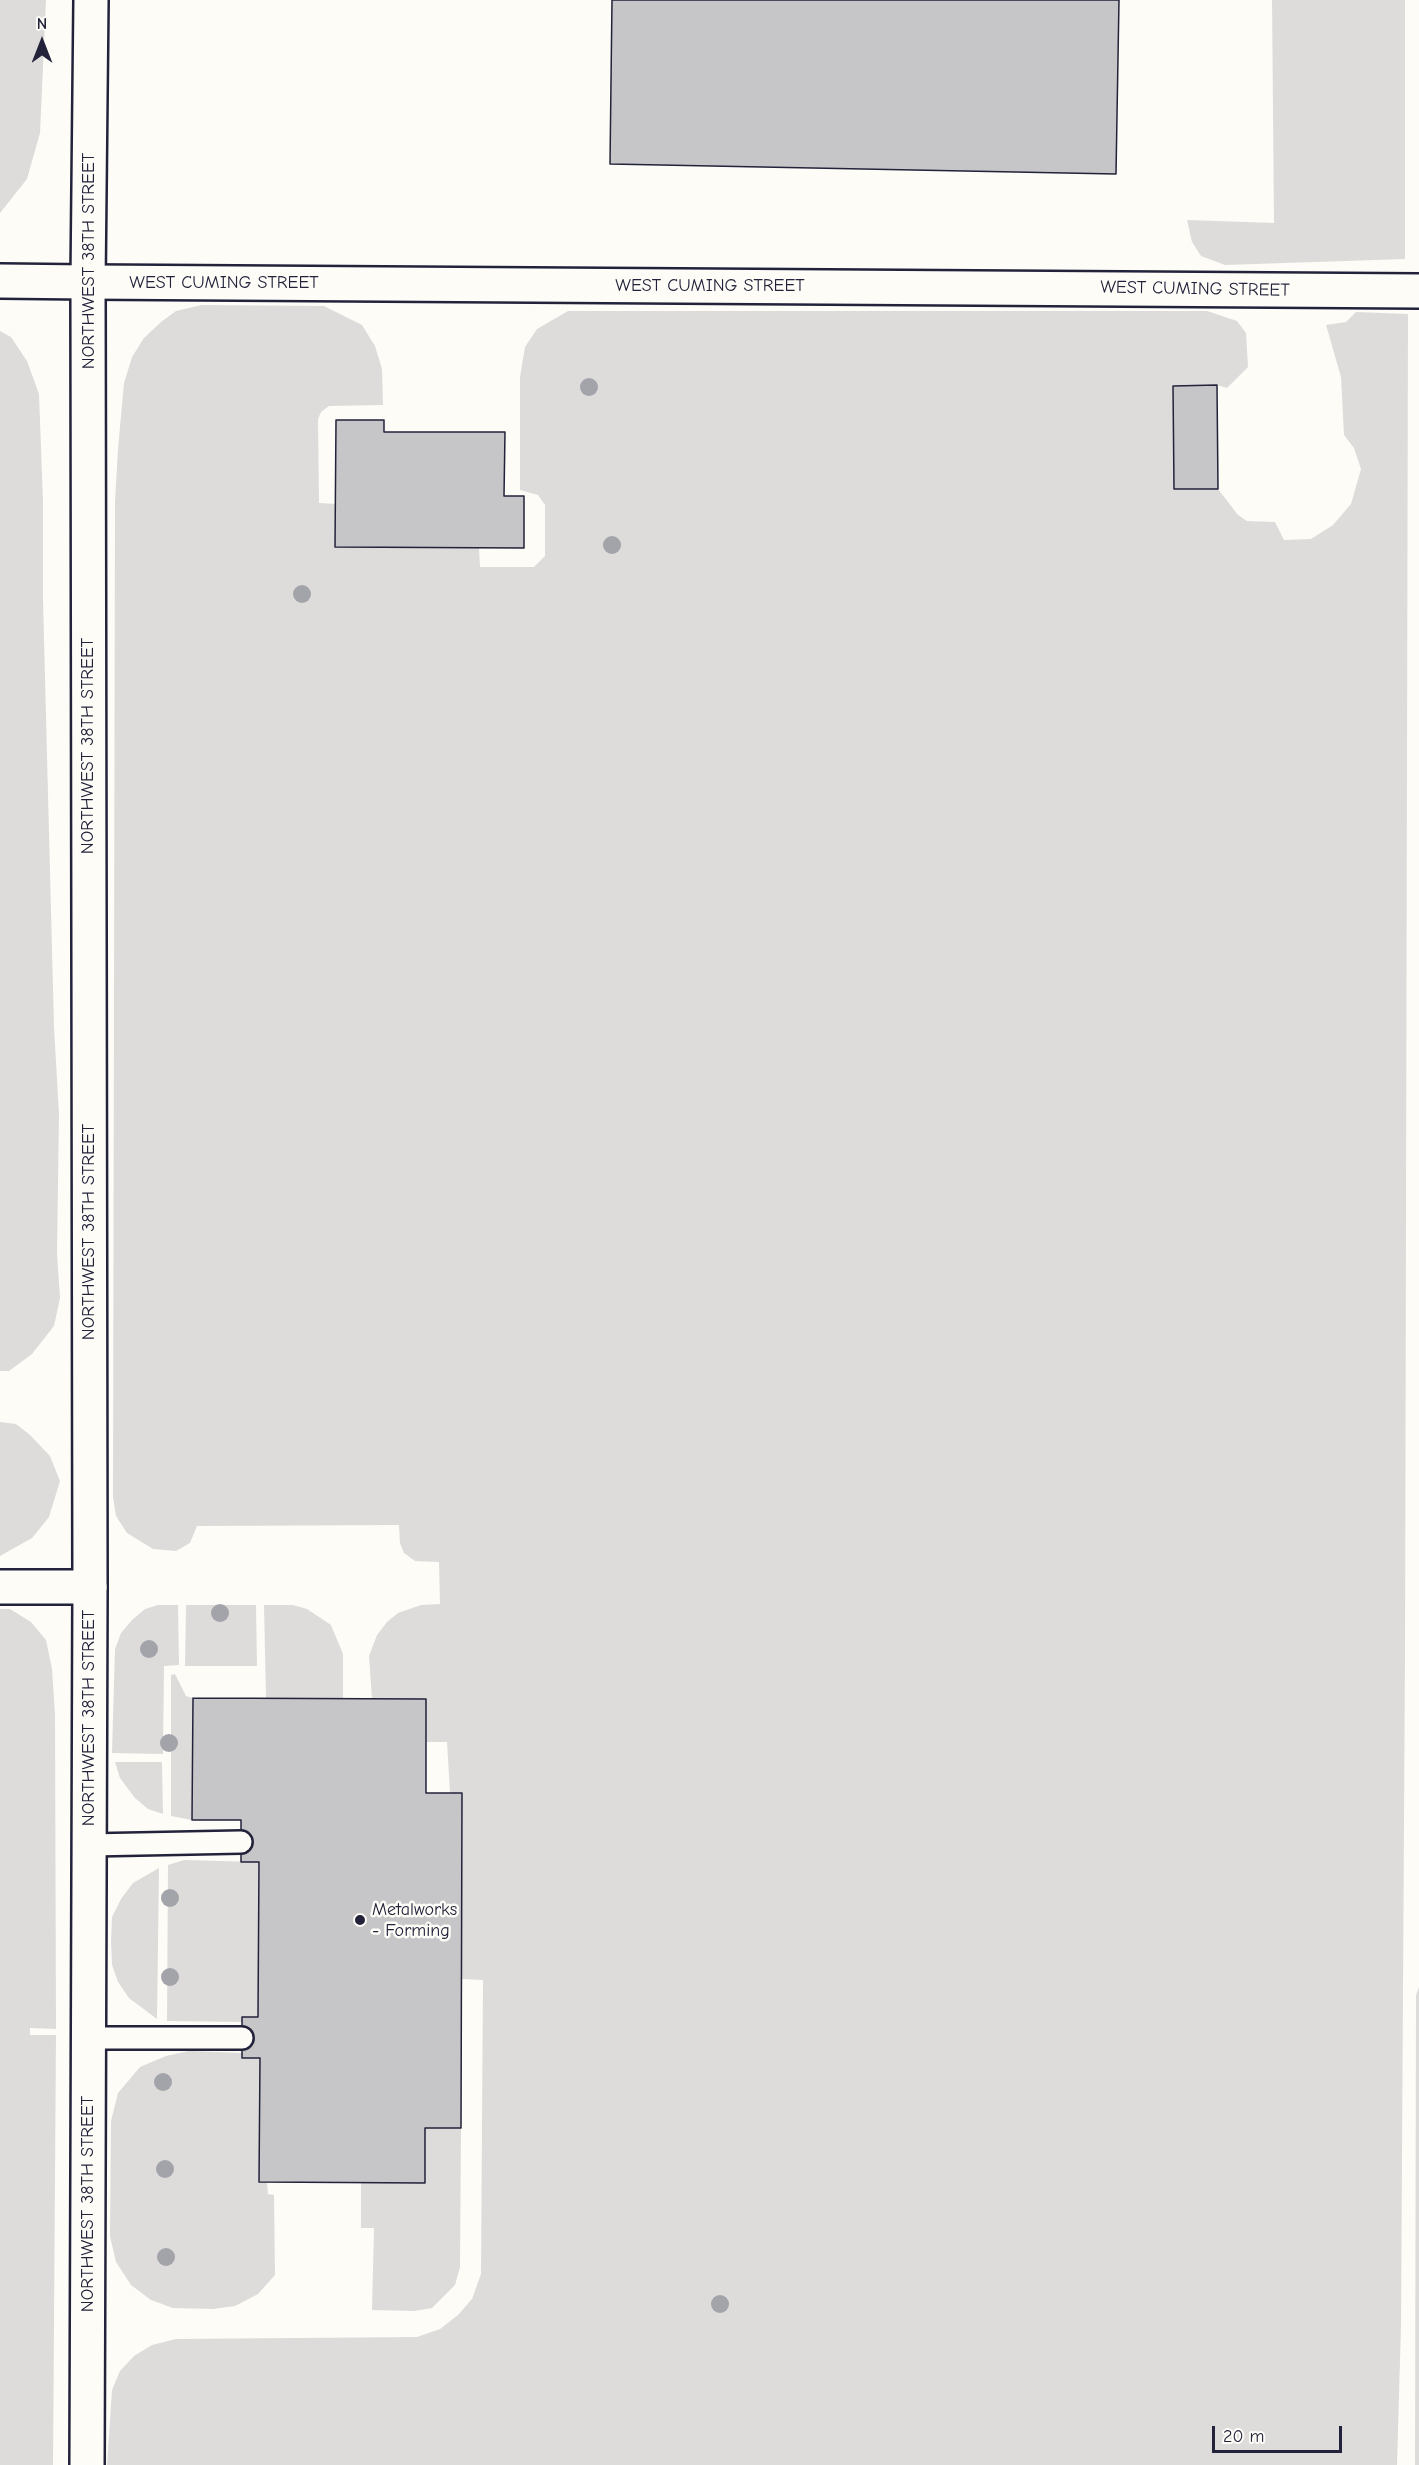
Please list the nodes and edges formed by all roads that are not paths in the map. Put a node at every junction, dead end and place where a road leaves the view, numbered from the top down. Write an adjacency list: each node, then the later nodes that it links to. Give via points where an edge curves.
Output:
1 (91, 0): 3 (main road, NORTHWEST 38TH STREET)
2 (0, 281): 3 (main road, WEST CUMING STREET)
3 (88, 282): 4 (main road, WEST CUMING STREET); 6 (main road, NORTHWEST 38TH STREET)
4 (1419, 291)
5 (0, 1587): 6 (main road)
6 (90, 1587): 8 (main road, NORTHWEST 38TH STREET)
7 (241, 1842): 8 (lane)
8 (89, 1845): 9 (main road, NORTHWEST 38TH STREET)
9 (88, 2038): 10 (lane); 11 (main road, NORTHWEST 38TH STREET)
10 (242, 2038)
11 (87, 2465)

